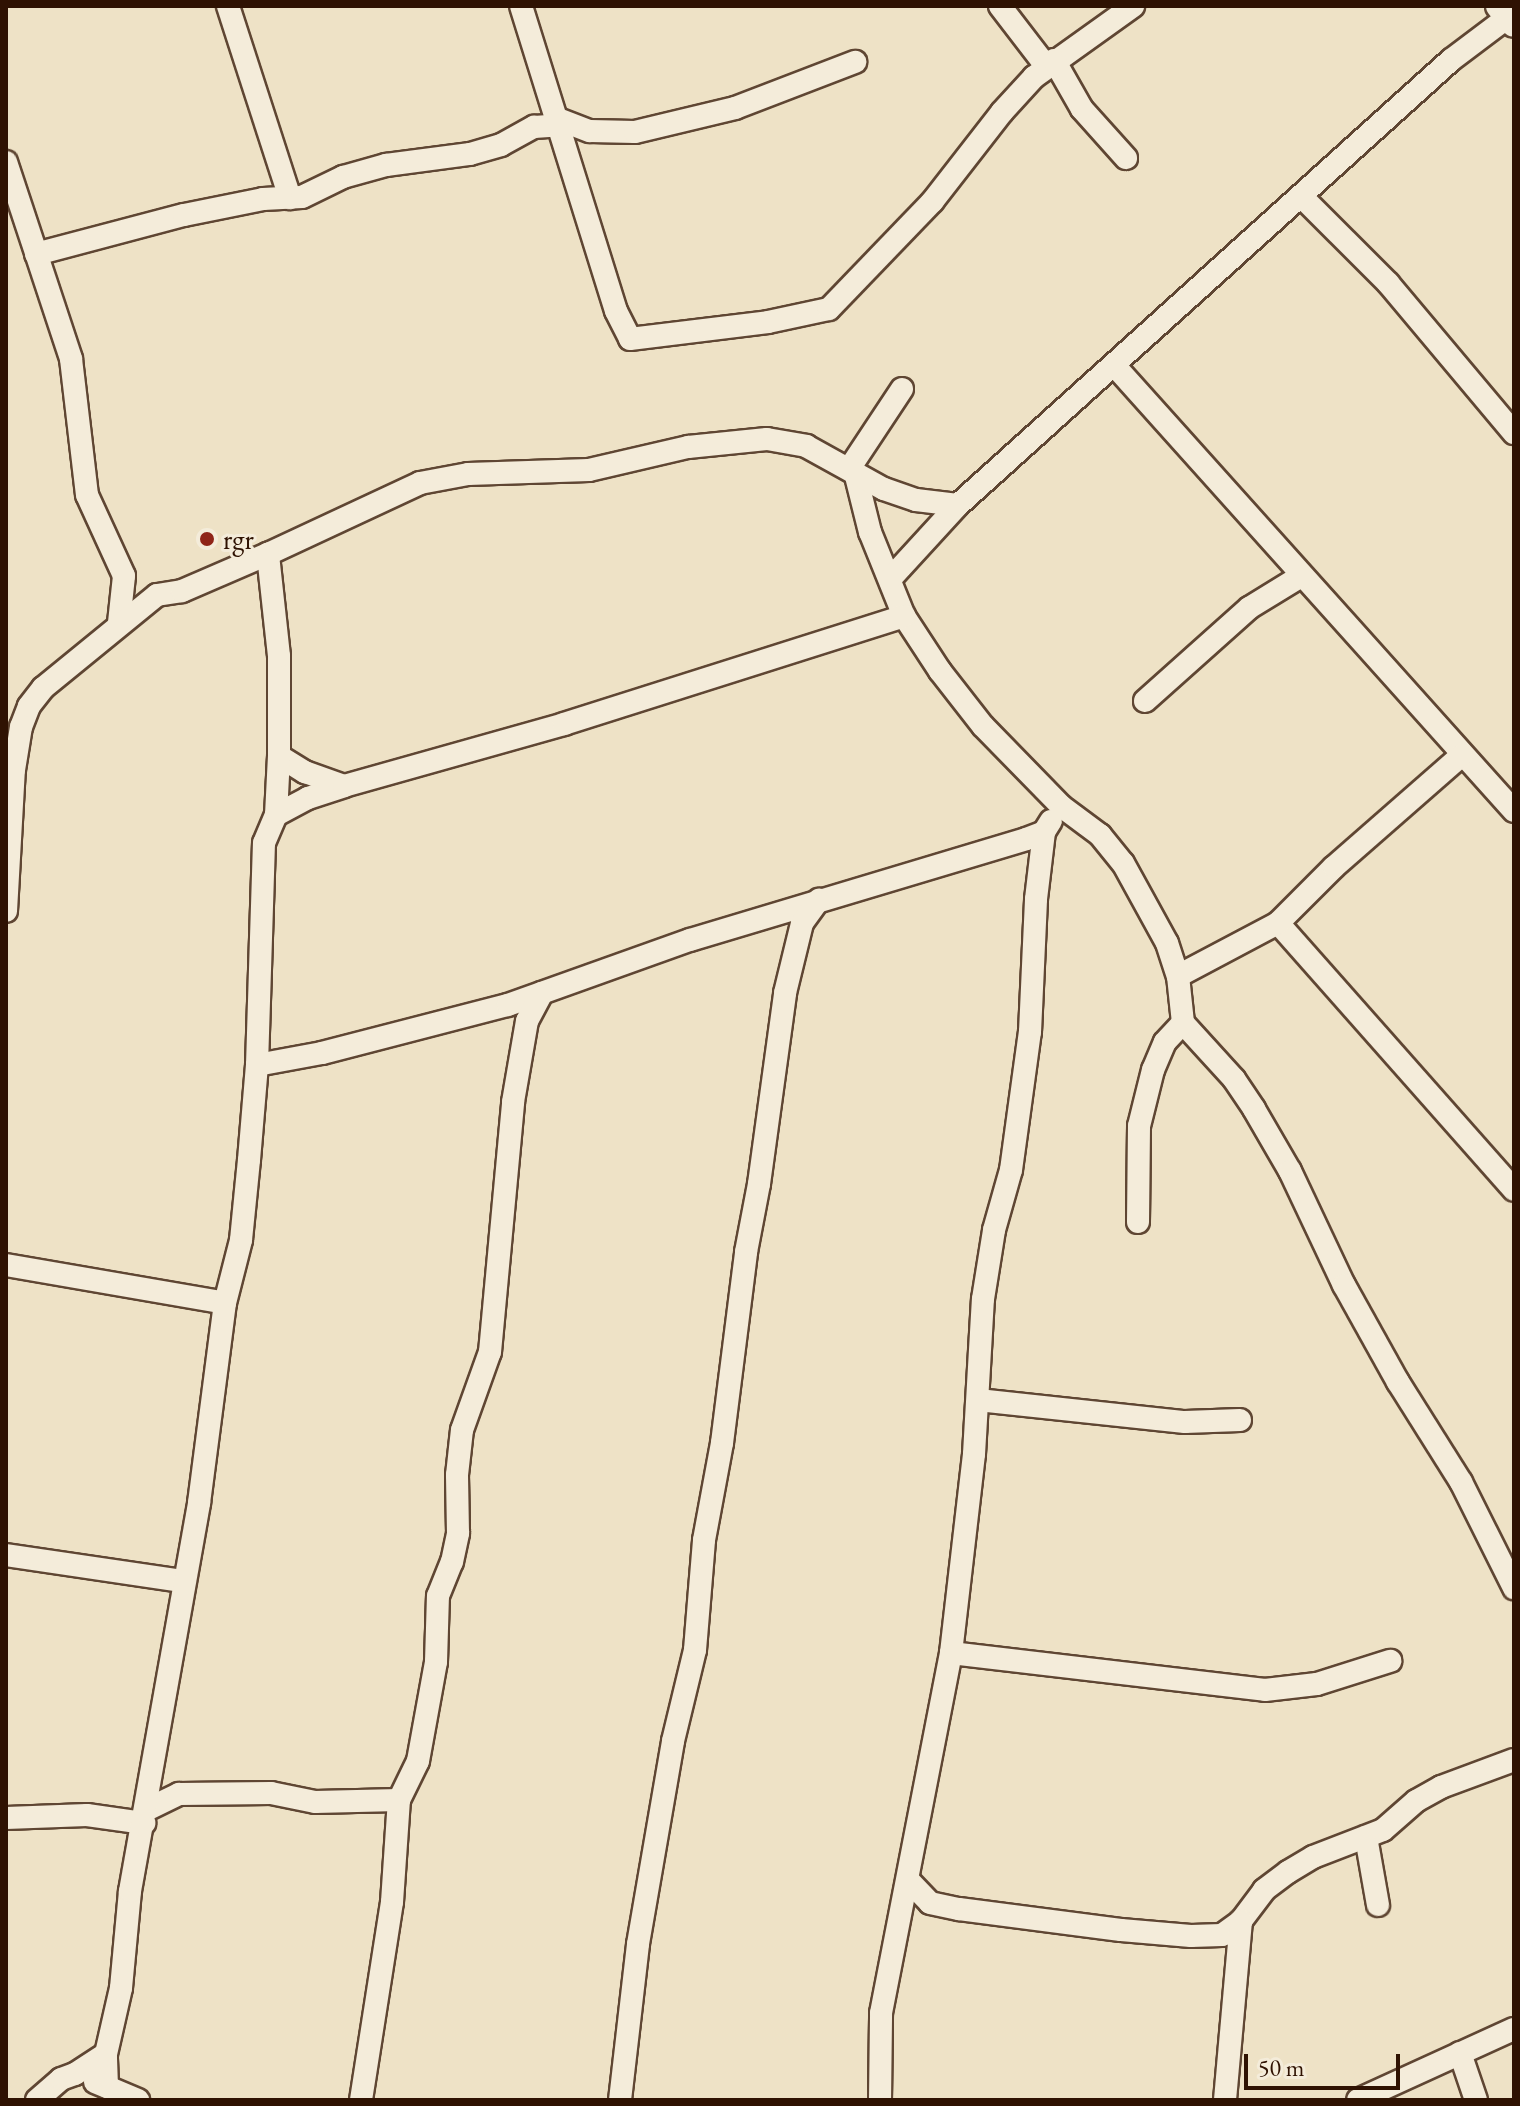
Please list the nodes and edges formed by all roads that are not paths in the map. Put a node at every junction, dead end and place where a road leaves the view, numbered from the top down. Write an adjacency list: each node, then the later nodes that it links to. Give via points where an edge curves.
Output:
1 (228, 6): 12 (street)
2 (521, 6): 8 (street)
3 (1000, 6): 7 (street)
4 (1133, 6): 7 (street)
5 (1507, 16): 11 (street, via 1451,60)
6 (855, 62): 8 (street, via 735,108 635,132 590,131)
7 (1050, 63): 8 (street, via 1002,112 932,202 829,309 630,339 616,311); 9 (street)
8 (556, 114): 12 (street, via 485,150 386,165)
9 (1126, 158)
10 (6, 162): 13 (street)
11 (1302, 197): 14 (street); 16 (street, via 1388,283)
12 (290, 198): 13 (street, via 184,215)
13 (36, 254): 20 (street, via 71,359 87,495)
14 (1114, 365): 18 (street); 21 (street)
15 (902, 389): 17 (street)
16 (1514, 433)
17 (852, 473): 18 (street, via 916,500); 19 (street, via 806,446 767,439 688,447 589,470 468,474 420,483); 22 (street)
18 (958, 505): 22 (street)
19 (268, 554): 23 (street, via 182,591); 28 (street, via 279,656)
20 (124, 576): 23 (street); 25 (street)
21 (1301, 576): 26 (street, via 1249,608); 27 (street)
22 (891, 578): 24 (street)
23 (157, 595): 25 (street)
24 (904, 616): 29 (street, via 564,724); 30 (street, via 983,726)
25 (119, 623): 35 (street, via 29,706 14,770)
26 (1145, 701)
27 (1462, 755): 31 (street); 36 (street)
28 (279, 756): 29 (street); 32 (street)
29 (344, 786): 32 (street)
30 (1061, 806): 33 (street); 37 (street, via 1100,835 1123,863 1167,943)
31 (1514, 811)
32 (276, 815): 42 (street, via 264,843)
33 (1044, 832): 34 (street); 47 (street, via 1030,1032 1011,1170 983,1299)
34 (819, 900): 38 (street); 72 (street, via 802,923 785,993 704,1540 695,1650 673,1741 638,1944)
35 (6, 911)
36 (1278, 923): 37 (street); 43 (street)
37 (1178, 976): 41 (street)
38 (542, 993): 39 (street); 40 (street)
39 (508, 1005): 40 (street); 42 (street)
40 (527, 1021): 57 (street, via 513,1102 490,1352 462,1430 458,1533 438,1596 434,1678 418,1761)
41 (1183, 1023): 44 (street, via 1165,1042 1153,1070 1139,1126); 51 (street, via 1254,1109 1344,1285 1461,1482)
42 (257, 1065): 46 (street, via 241,1240)
43 (1514, 1190)
44 (1138, 1222)
45 (6, 1265): 46 (street)
46 (225, 1303): 50 (street, via 199,1503)
47 (978, 1400): 48 (street, via 1185,1422); 52 (street)
48 (1240, 1420)
49 (6, 1555): 50 (street)
50 (183, 1581): 55 (street)
51 (1514, 1588)
52 (951, 1653): 53 (street, via 1265,1690 1317,1684); 61 (street)
53 (1390, 1661)
54 (1514, 1760): 60 (street, via 1441,1787)
55 (152, 1776): 56 (street); 58 (street)
56 (179, 1794): 57 (street, via 271,1793 315,1802); 58 (street)
57 (399, 1800): 71 (street, via 392,1902)
58 (145, 1817): 59 (street); 66 (street)
59 (6, 1818)
60 (1366, 1837): 62 (street); 63 (street, via 1288,1872 1264,1890)
61 (909, 1881): 63 (street, via 930,1903 1121,1930 1208,1937 1222,1935); 73 (street, via 881,2013)
62 (1378, 1905)
63 (1241, 1921): 74 (street)
64 (1514, 2029): 65 (street)
65 (1460, 2053): 75 (street); 76 (street)
66 (106, 2054): 67 (street); 68 (street)
67 (75, 2074): 68 (street); 69 (street)
68 (107, 2087): 70 (street)
69 (37, 2100)
70 (138, 2100)
71 (361, 2100)
72 (620, 2100)
73 (880, 2100)
74 (1225, 2100)
75 (1358, 2100)
76 (1476, 2100)

